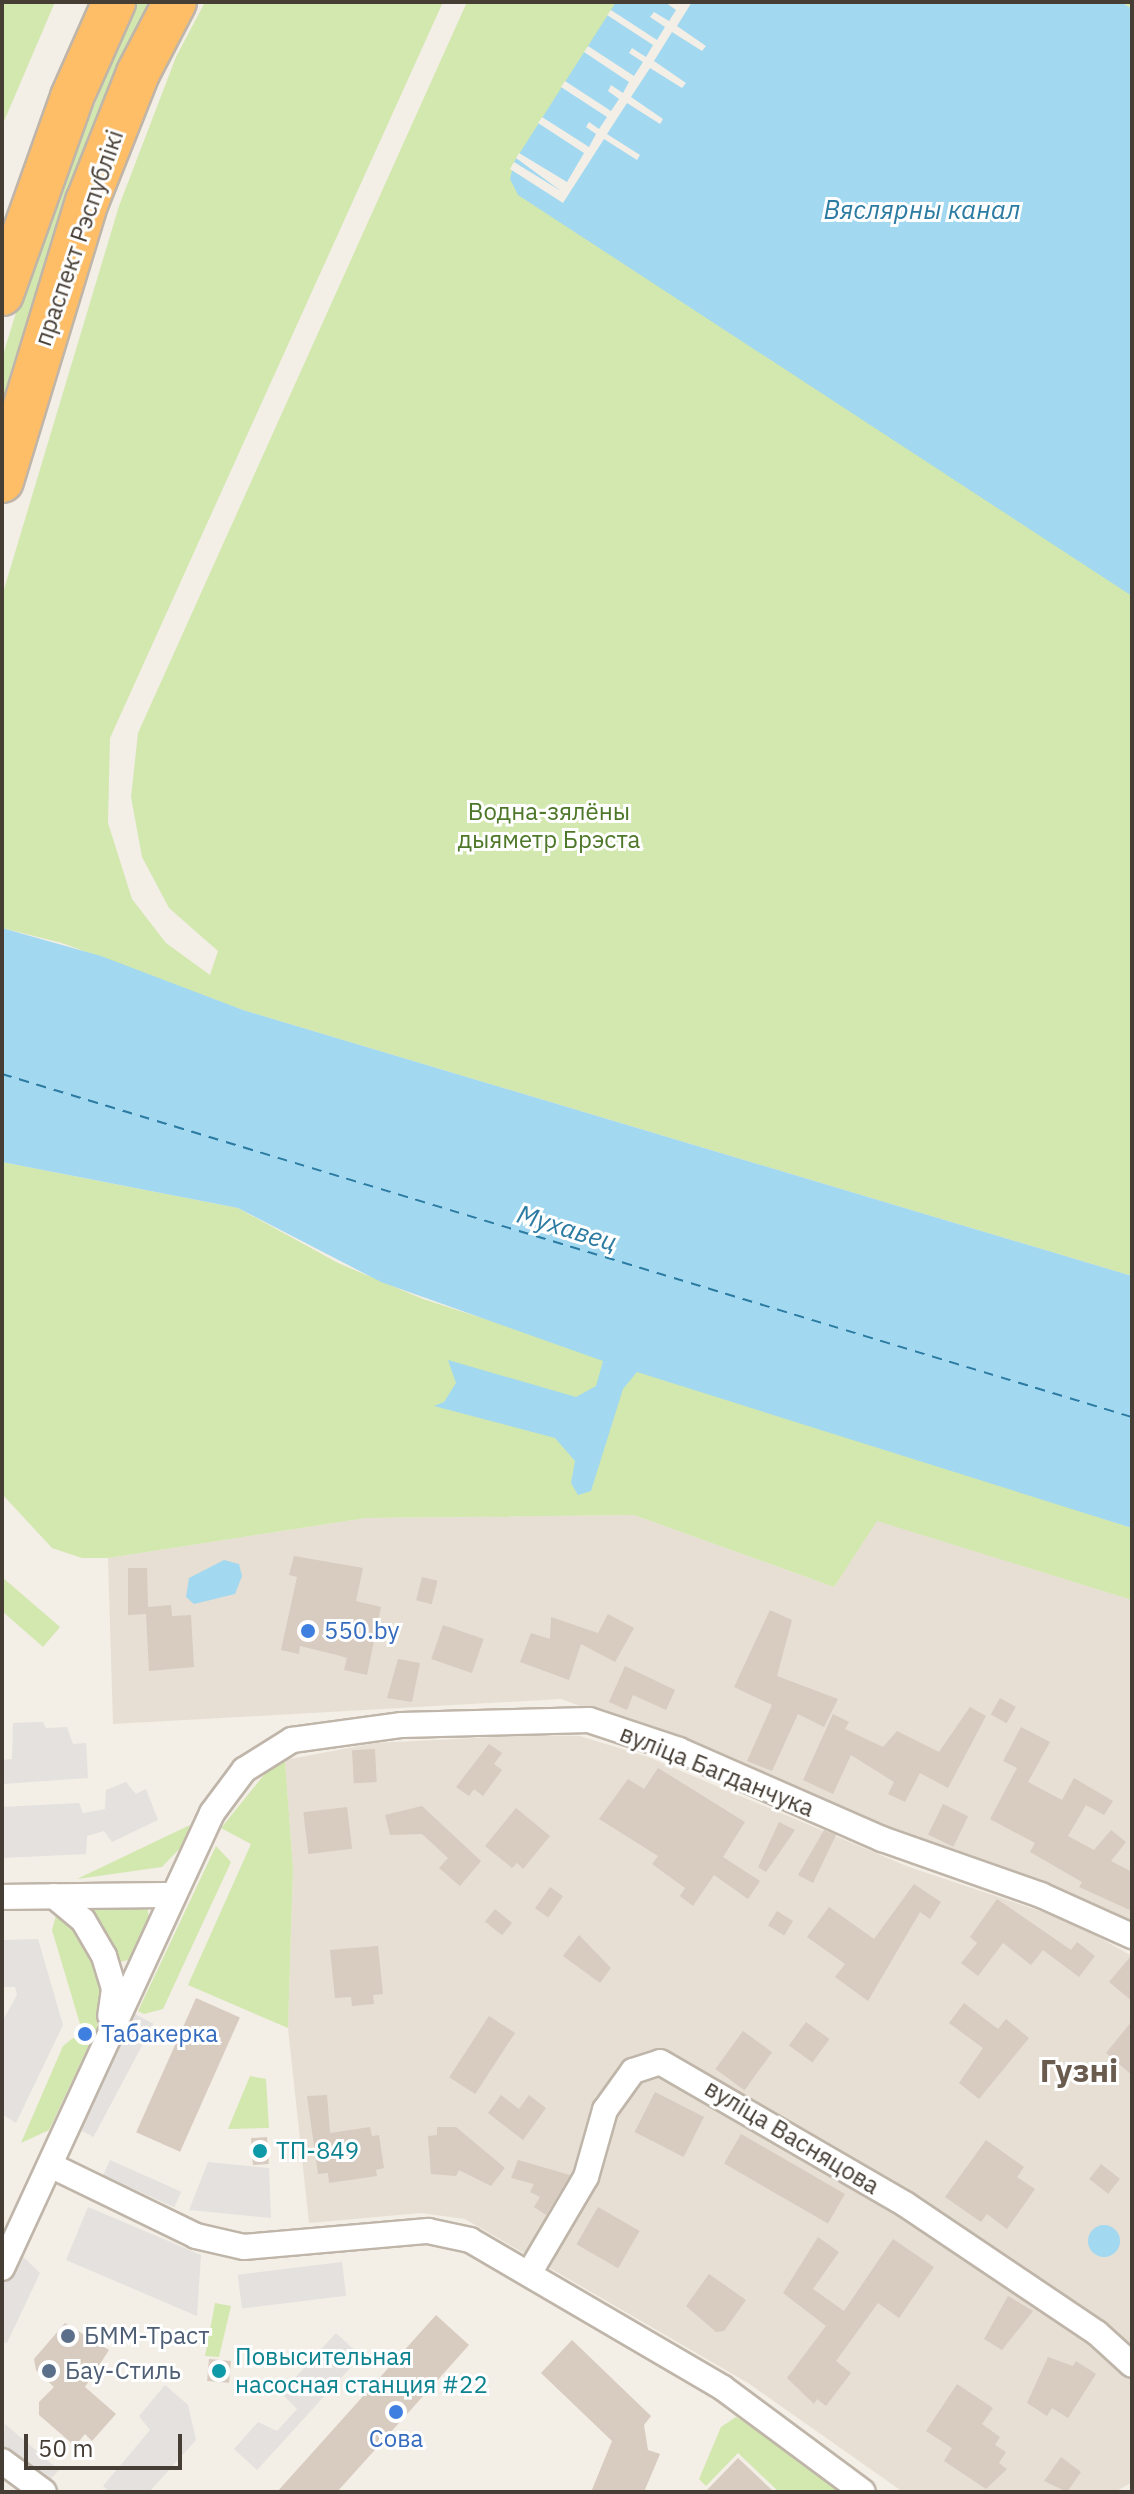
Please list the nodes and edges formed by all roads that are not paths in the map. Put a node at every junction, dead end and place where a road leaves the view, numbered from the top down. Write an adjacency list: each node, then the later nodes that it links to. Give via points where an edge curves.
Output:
1 (114, 2): 3 (highway, via 67,110)
2 (175, 2): 4 (highway, праспект Рэспублікі, via 138,73 87,202)
3 (2, 294)
4 (2, 481)
5 (173, 1895): 6 (street); 8 (street, вуліца Багданчука, via 225,1792 276,1746 402,1725 533,1717 589,1720 679,1750 882,1839 1041,1895); 9 (street, вуліца Багданчука)
6 (54, 1896): 7 (street); 9 (street, вуліца Багданчука, via 83,1920 111,1972 114,1989)
7 (2, 1897)
8 (1132, 1936)
9 (105, 2039): 10 (street, вуліца Багданчука)
10 (50, 2165): 11 (street, вуліца Багданчука); 12 (street, via 196,2236 244,2247 447,2233)
11 (2, 2268)
12 (530, 2272): 13 (street, вуліца Васняцова, via 586,2177 605,2110 633,2071 660,2062 905,2204 1097,2333); 16 (street, via 723,2388)
13 (1132, 2365)
14 (2, 2461): 15 (street)
15 (44, 2492)
16 (863, 2492)

